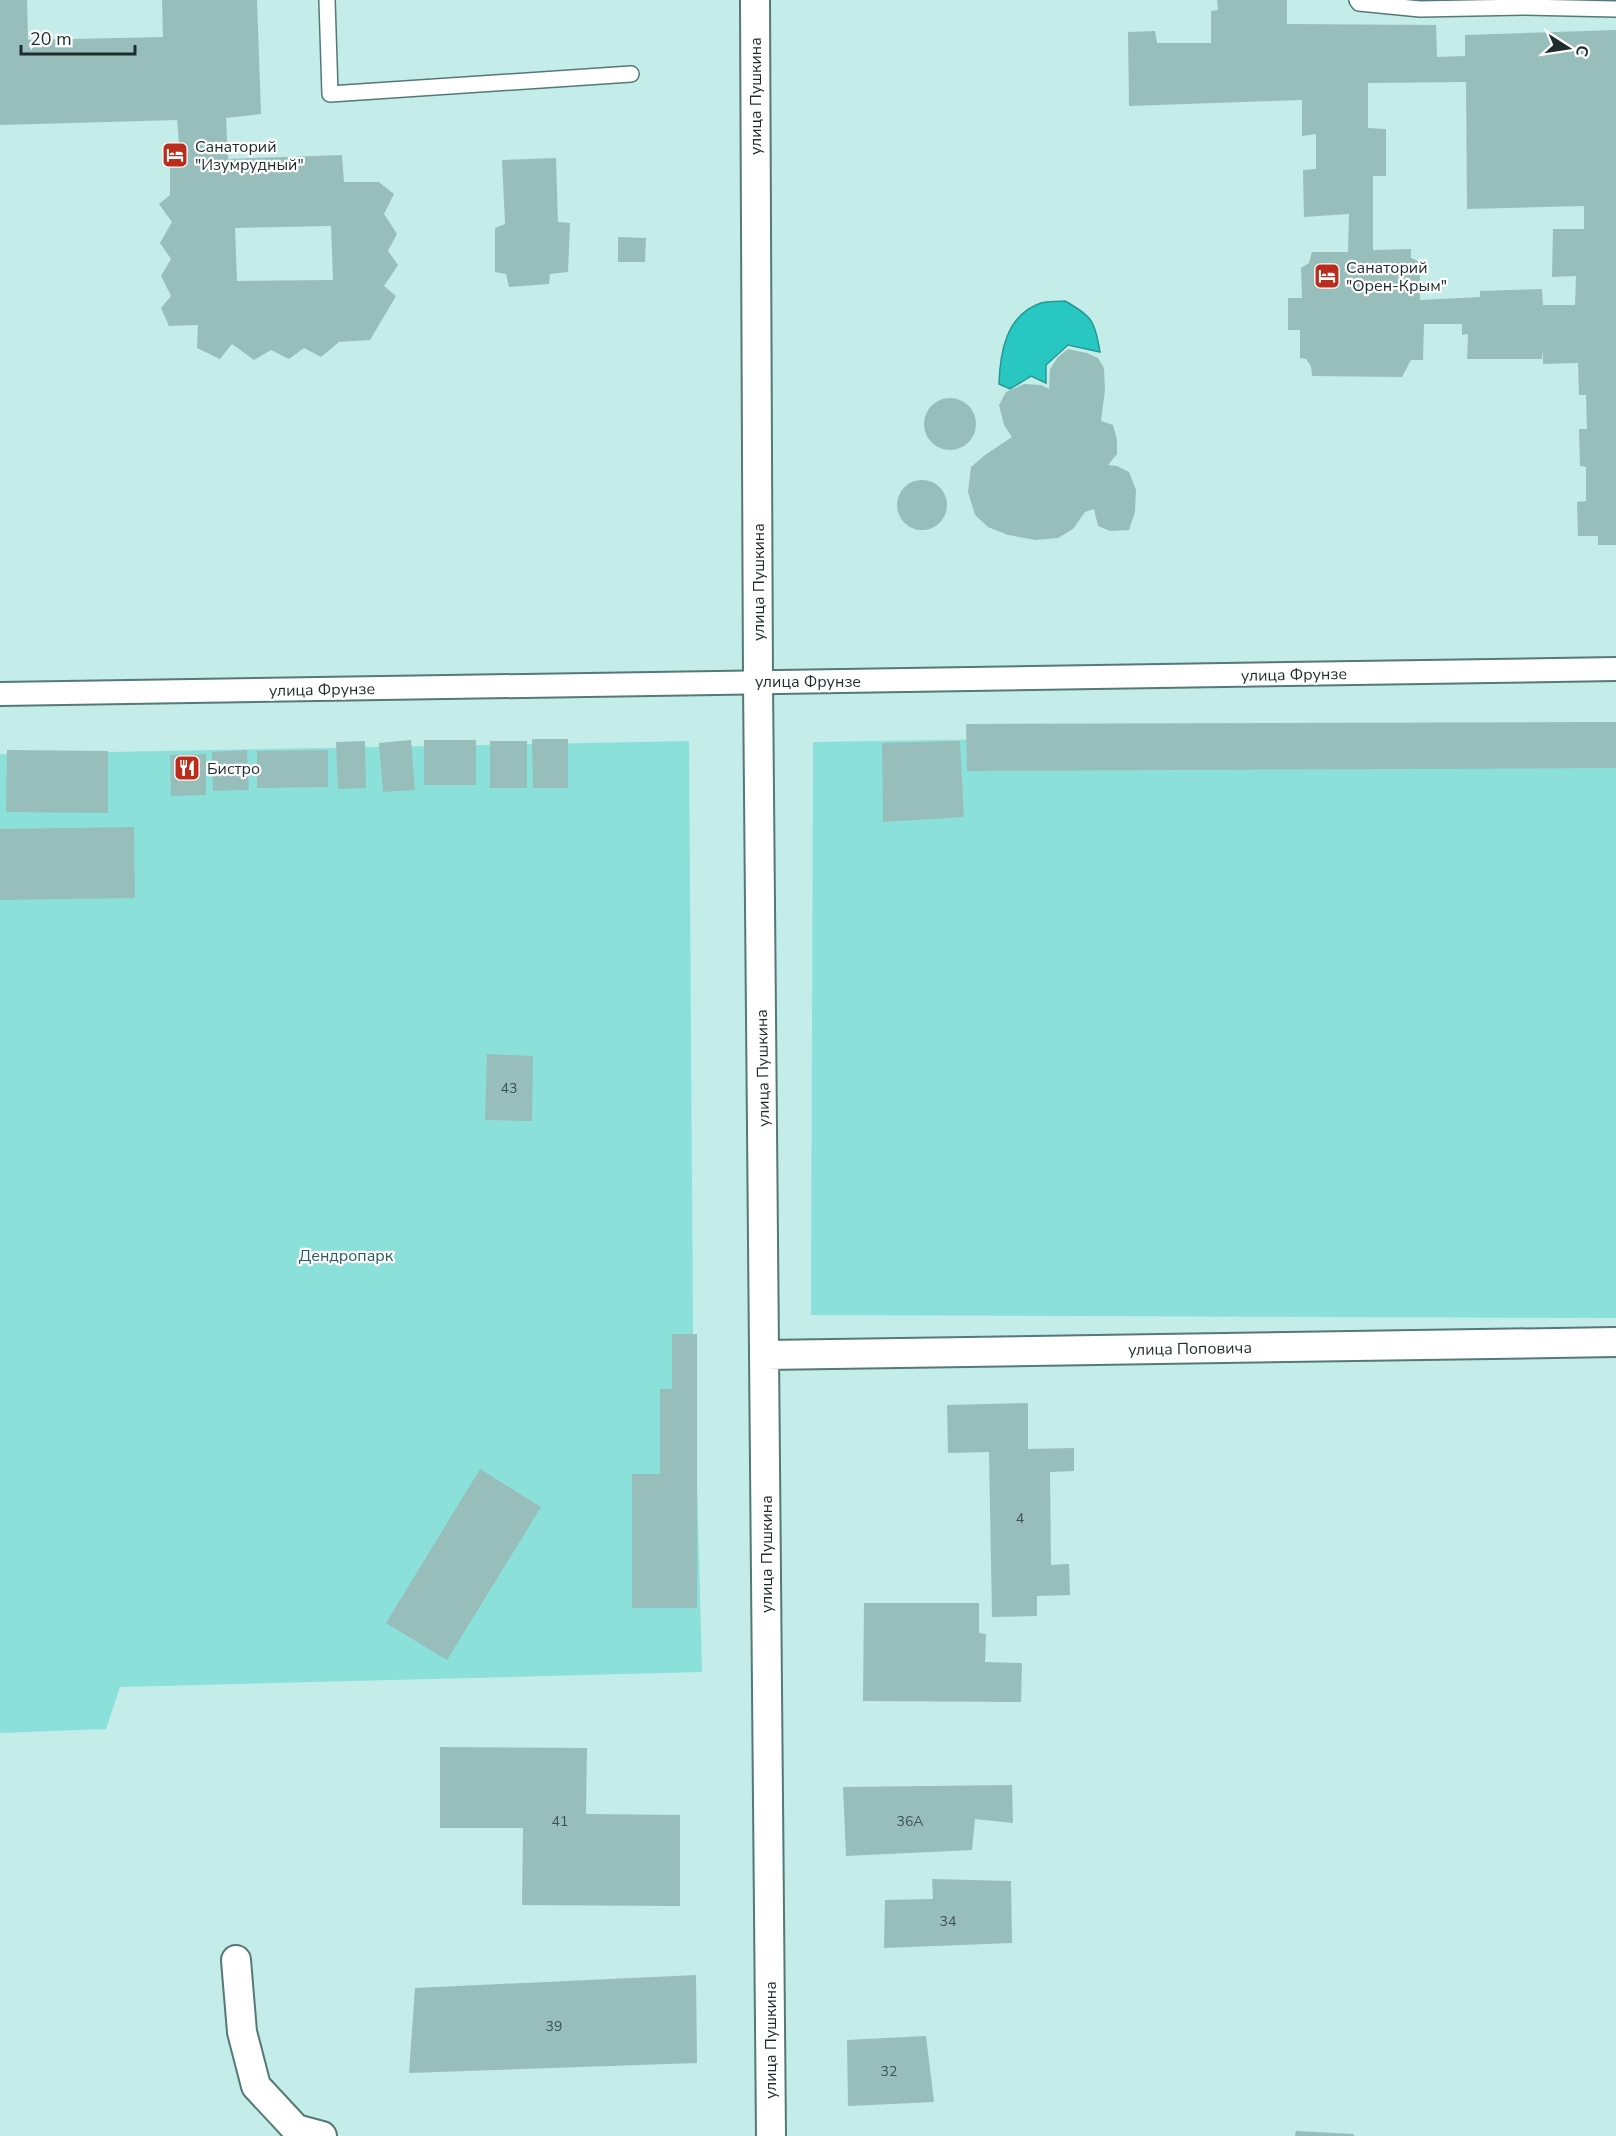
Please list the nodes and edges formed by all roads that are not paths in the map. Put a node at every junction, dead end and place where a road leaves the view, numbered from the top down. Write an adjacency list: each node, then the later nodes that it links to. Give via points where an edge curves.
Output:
1 (327, 0): 5 (lane, via 330,94)
2 (755, 0): 7 (street, улица Пушкина)
3 (1357, 0): 4 (lane, via 1420,9)
4 (1616, 9)
5 (631, 74)
6 (1616, 669): 7 (street, улица Фрунзе)
7 (758, 681): 8 (street, улица Фрунзе); 10 (street, улица Пушкина)
8 (0, 694)
9 (1616, 1342): 10 (street, улица Поповича)
10 (765, 1355): 13 (street, улица Пушкина)
11 (236, 1960): 12 (street, via 242,2032 256,2086 296,2128)
12 (322, 2136)
13 (771, 2136)

